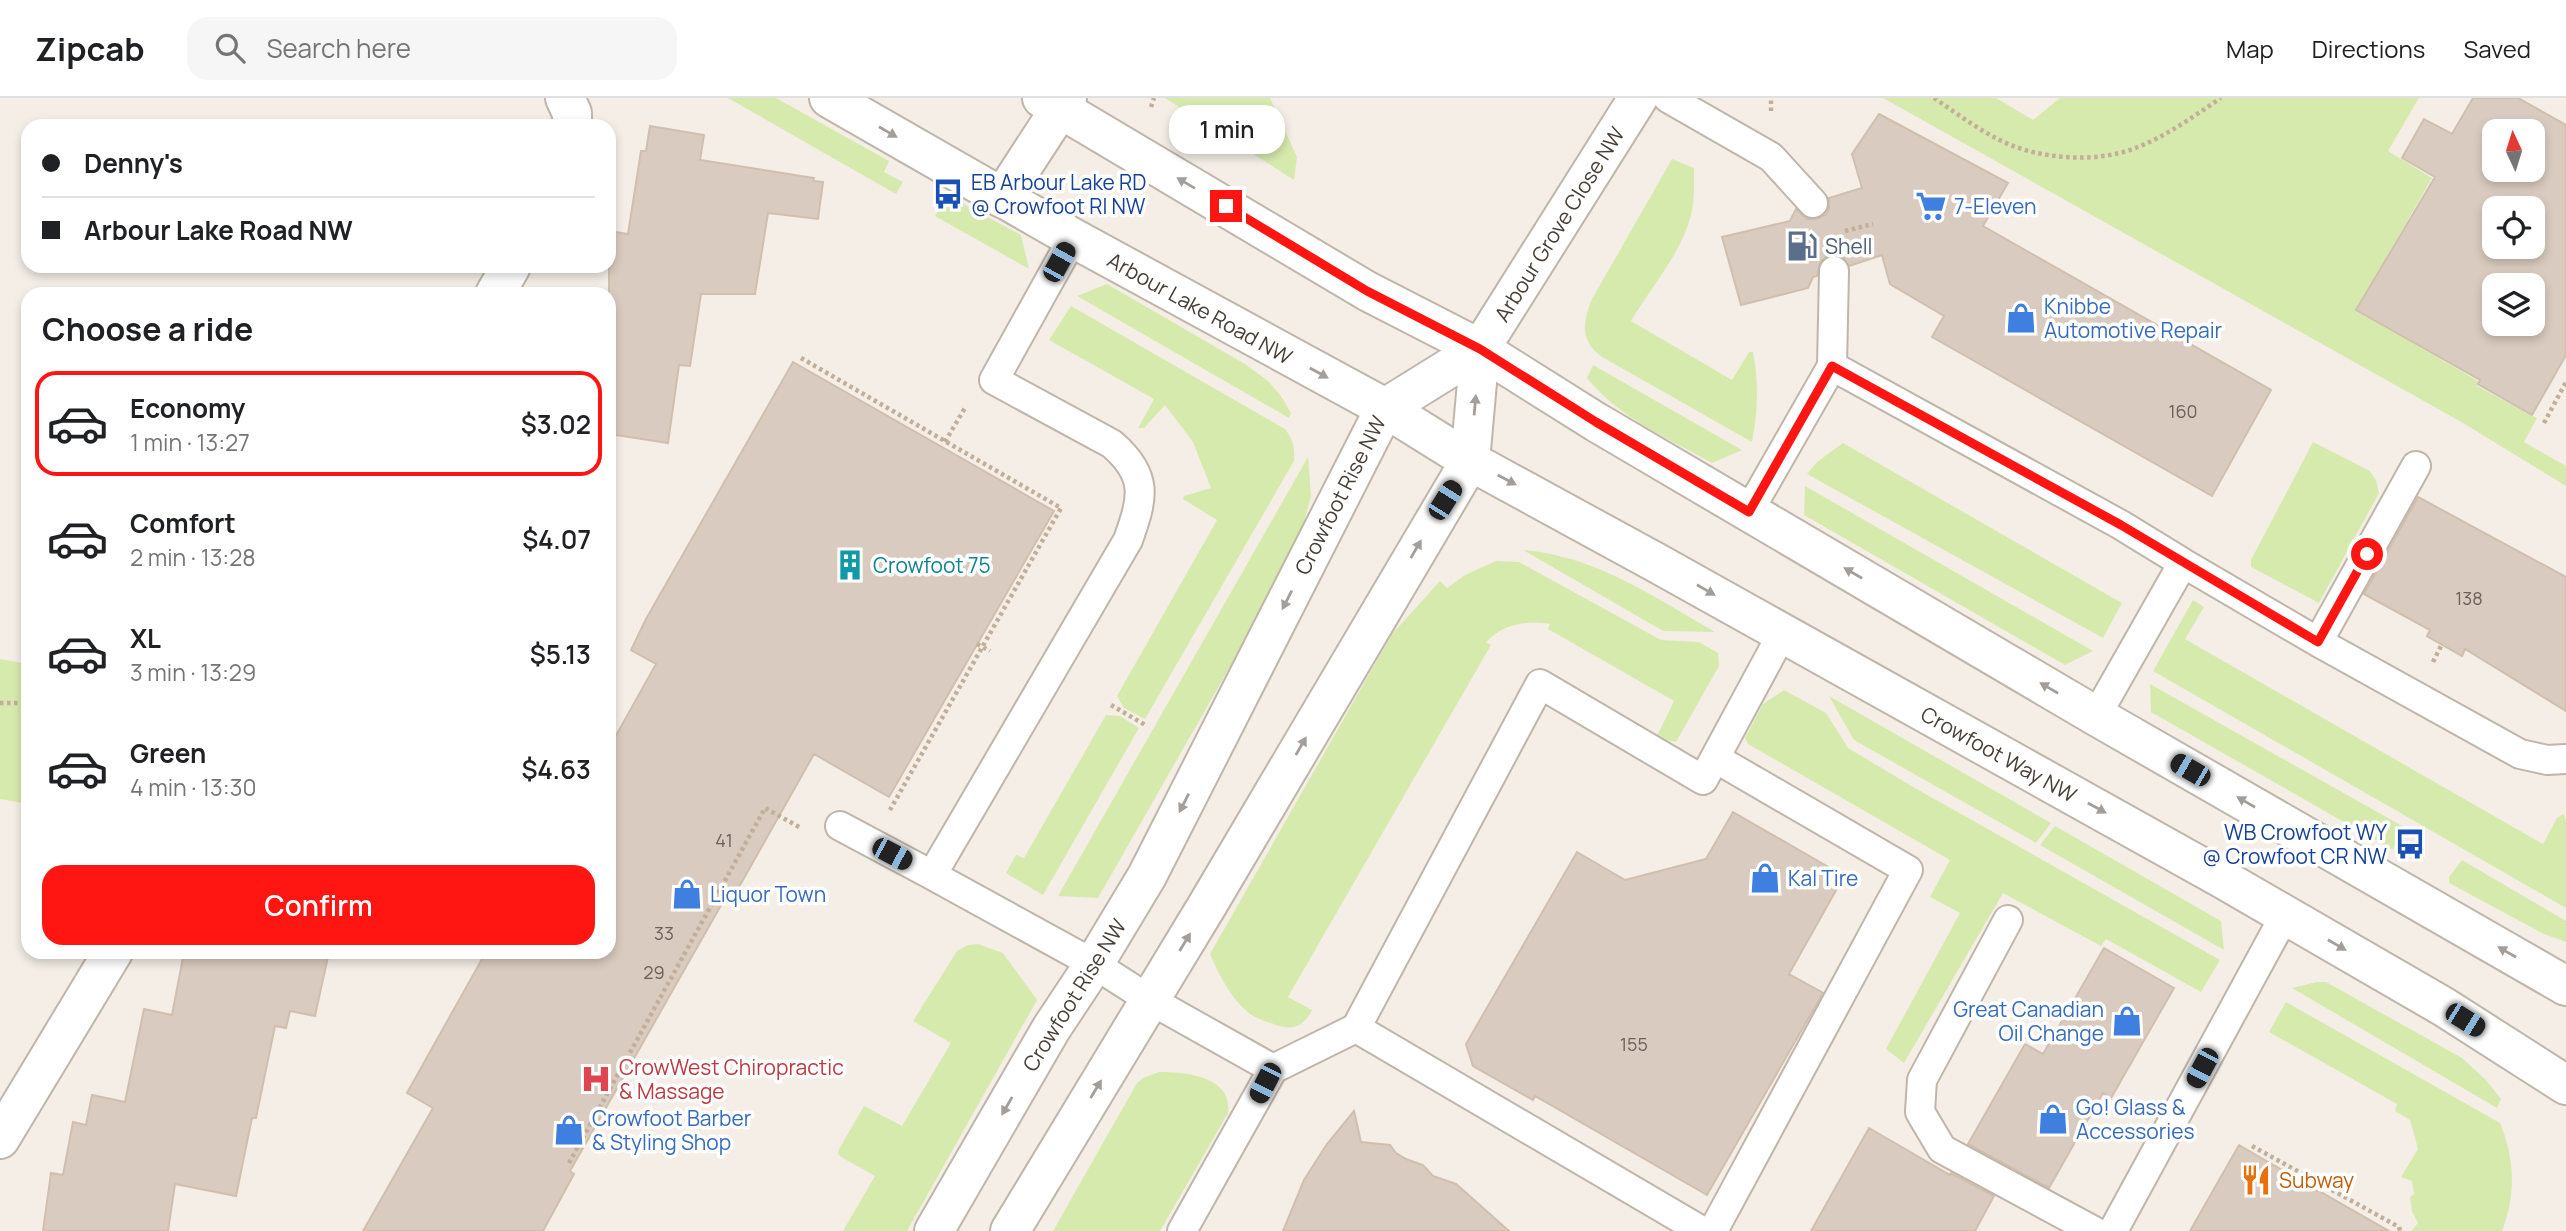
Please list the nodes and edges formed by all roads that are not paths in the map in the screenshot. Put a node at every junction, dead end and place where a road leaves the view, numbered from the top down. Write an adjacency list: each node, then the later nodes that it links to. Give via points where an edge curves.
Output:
1 (565, 98): 6 (street)
2 (829, 98): 7 (street, Arbour Lake Road NW, one-way to 7)
3 (1638, 98): 11 (street, Arbour Grove Close NW)
4 (1668, 98): 8 (lane, via 1771,157)
5 (1057, 102): 7 (street); 11 (street, one-way to 5, via 1367,291)
6 (572, 119)
7 (1002, 198): 9 (street, Arbour Lake Road NW)
8 (1813, 203)
9 (1073, 238): 13 (street, Arbour Lake Road NW, one-way to 13); 25 (lane, via 995,380 1118,449 1139,482 1140,506 1128,540)
10 (1833, 271): 12 (lane)
11 (1480, 349): 13 (street, Crowfoot Rise NW); 15 (street, one-way to 11); 17 (street)
12 (1832, 366): 17 (lane); 18 (lane, via 2121,525)
13 (1385, 408): 14 (street, Arbour Lake Road NW); 29 (street, Crowfoot Rise NW, one-way to 29, via 1147,876)
14 (1427, 433): 15 (street, Crowfoot Way NW)
15 (1470, 461): 19 (street, Crowfoot Way NW, one-way to 19); 31 (street, one-way to 15)
16 (2416, 467): 20 (lane)
17 (1749, 512): 21 (street, one-way to 17)
18 (2183, 564): 20 (lane); 21 (lane)
19 (1782, 634): 22 (lane); 26 (street, Crowfoot Way NW, one-way to 26)
20 (2318, 642): 23 (lane, via 2520,754)
21 (2096, 716): 30 (street, one-way to 21)
22 (1715, 758): 32 (lane, via 1703,780 1541,684); 40 (lane, via 1908,870)
23 (2566, 759)
24 (840, 825): 25 (lane)
25 (932, 875): 29 (lane)
26 (2285, 915): 34 (street, Crowfoot Way NW, one-way to 34, via 2445,1007); 42 (lane)
27 (2008, 920): 41 (lane, via 1922,1080 1920,1112 1942,1149)
28 (109, 959): 35 (street)
29 (1094, 964): 31 (lane); 36 (street, Crowfoot Rise NW, one-way to 36)
30 (2566, 986)
31 (1150, 1000): 33 (lane); 37 (street, one-way to 31)
32 (1356, 1028): 33 (lane); 39 (lane)
33 (1273, 1069): 38 (lane)
34 (2566, 1085)
35 (0, 1139)
36 (934, 1231)
37 (1010, 1231)
38 (1182, 1231)
39 (1702, 1231)
40 (1713, 1231)
41 (2094, 1231)
42 (2113, 1231)

